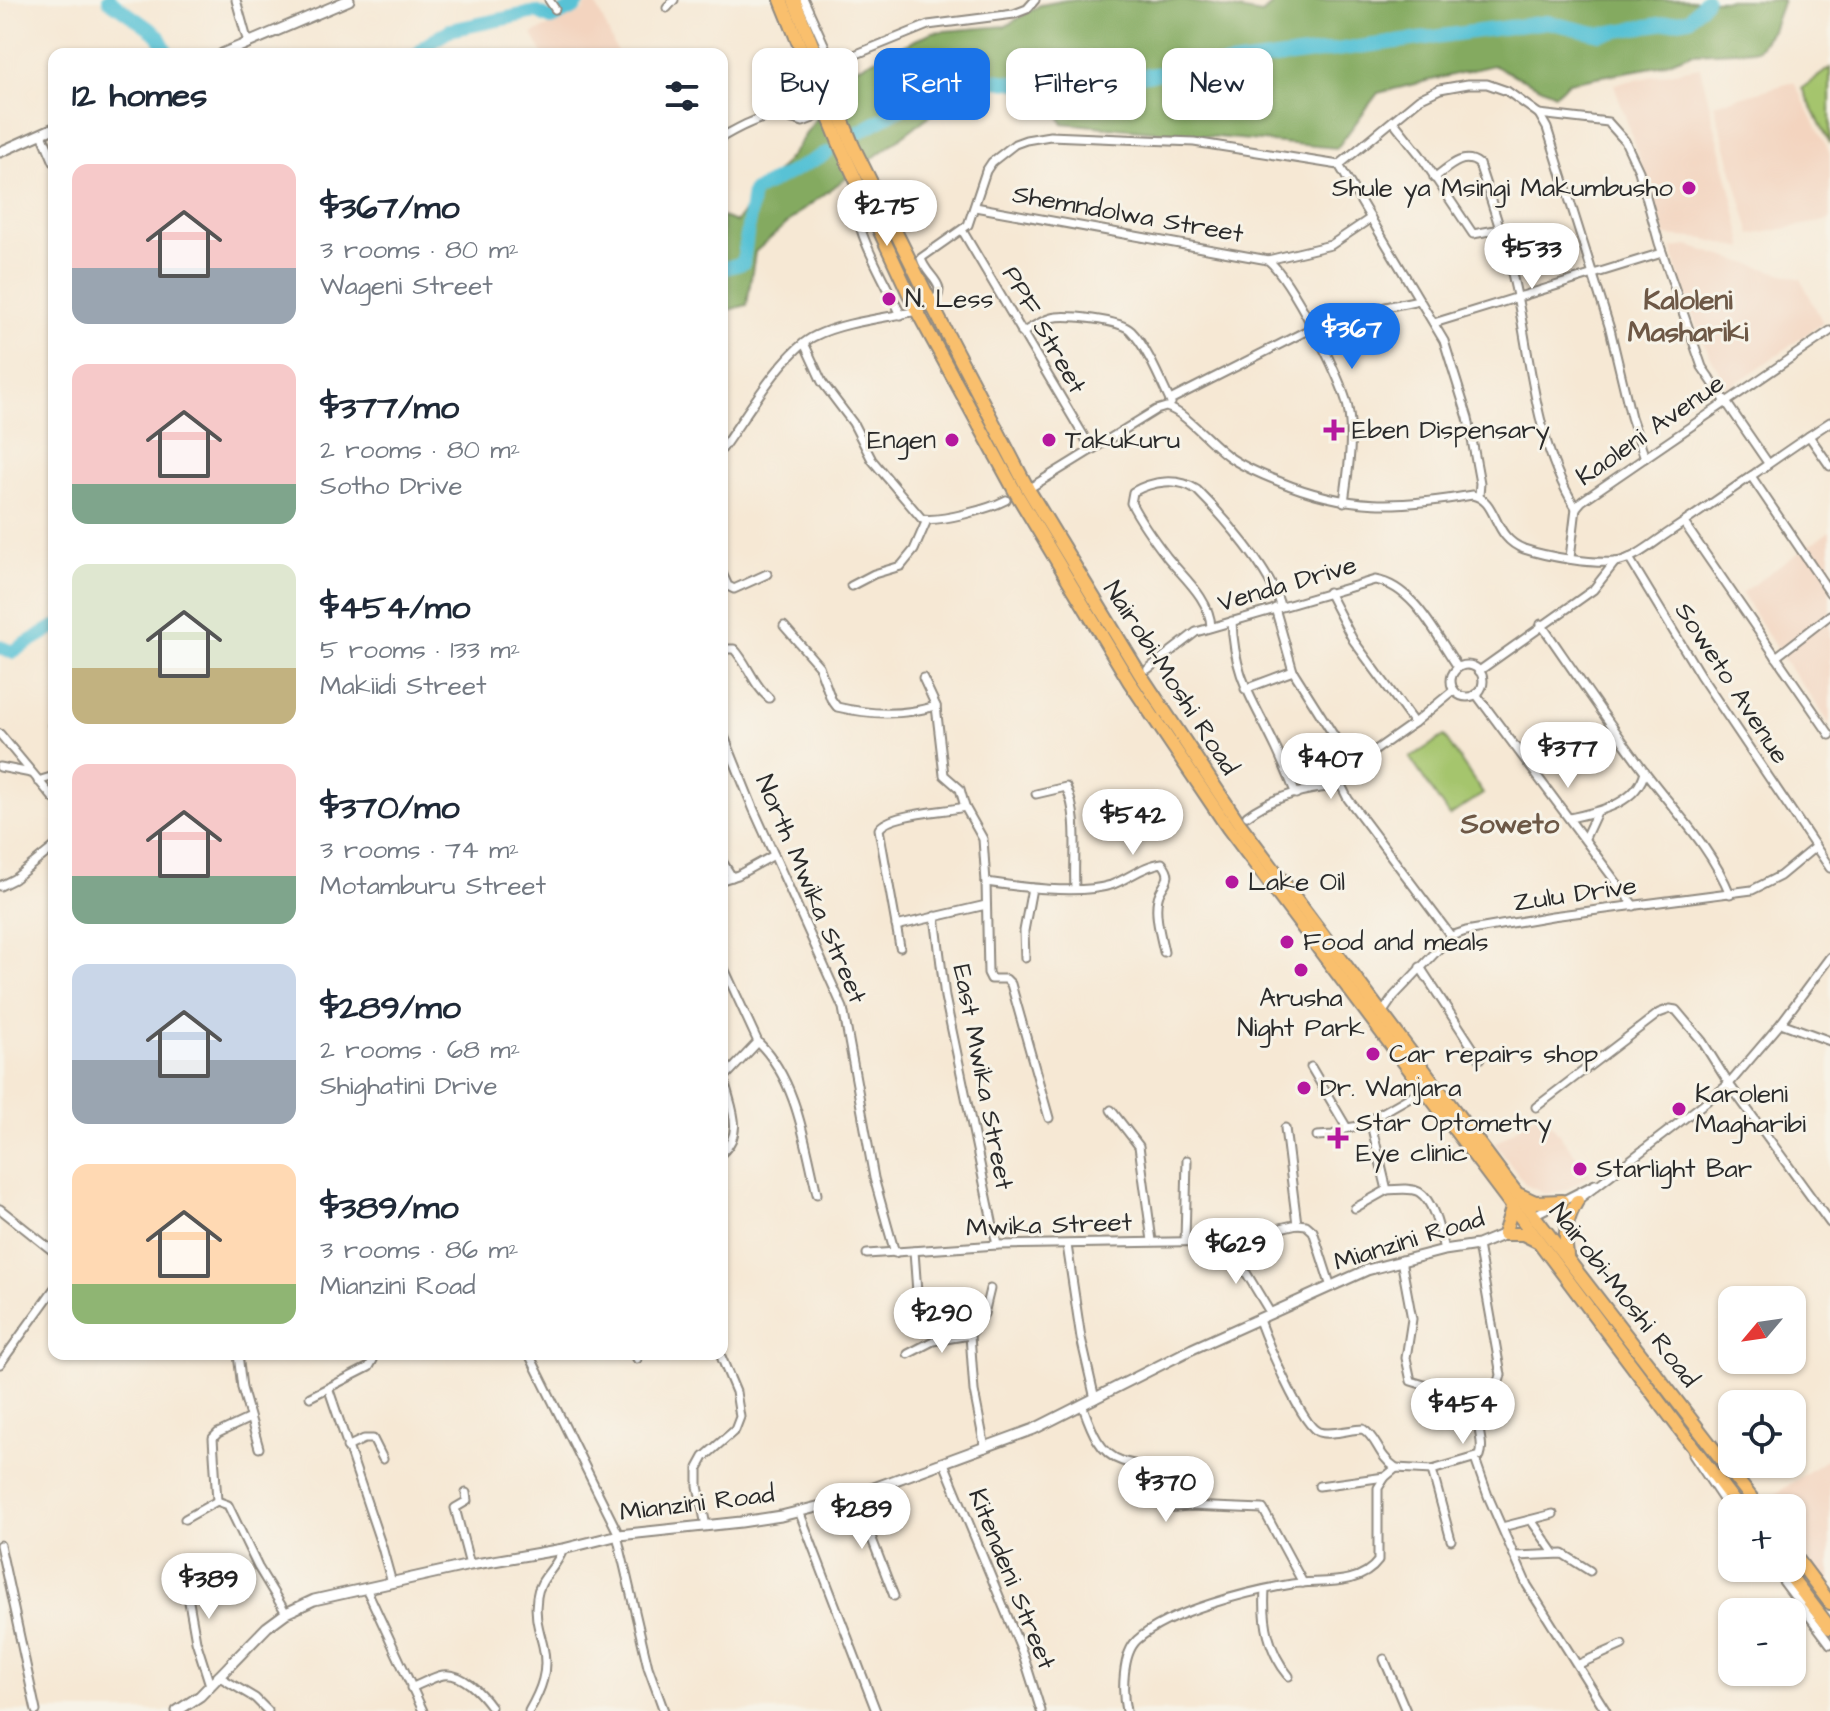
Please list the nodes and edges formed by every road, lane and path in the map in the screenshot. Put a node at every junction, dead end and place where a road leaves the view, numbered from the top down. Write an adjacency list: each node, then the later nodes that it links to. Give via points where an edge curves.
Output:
1 (236, 0): 11 (street)
2 (349, 0): 11 (street)
3 (549, 0): 10 (street)
4 (674, 0): 9 (street)
5 (781, 0): 13 (highway, Nairobi-Moshi Road)
6 (794, 0): 21 (highway, Nairobi-Moshi Road)
7 (804, 0): 14 (street)
8 (1035, 0): 15 (street, via 1014,14 928,25)
9 (667, 8)
10 (555, 9)
11 (248, 43): 12 (street)
12 (236, 48)
13 (800, 48)
14 (826, 48)
15 (858, 54)
16 (1539, 114): 20 (street, via 1507,91 1468,84 1419,99); 34 (street, via 1608,122 1625,141); 36 (street)
17 (759, 120): 24 (street)
18 (829, 120): 29 (highway, Nairobi-Moshi Road)
19 (844, 120): 21 (street)
20 (1393, 121): 27 (street); 28 (street)
21 (844, 125): 39 (highway, Nairobi-Moshi Road)
22 (48, 131): 23 (street)
23 (42, 134): 25 (street); 26 (street)
24 (728, 134)
25 (48, 148)
26 (0, 152)
27 (1339, 165): 30 (street, via 1194,142 1050,136 1015,144 992,162); 31 (street)
28 (1434, 178): 32 (street, via 1473,234); 32 (street, via 1456,162 1474,160)
29 (856, 181): 40 (highway, Nairobi-Moshi Road); 41 (street, via 860,226)
30 (975, 207): 33 (street); 35 (street, Shemndolwa Street)
31 (1371, 218): 35 (street, via 1331,245); 38 (street)
32 (1501, 229): 37 (street)
33 (962, 230): 39 (street, via 921,258 940,290); 45 (street, PPF Street)
34 (1662, 253): 36 (street); 47 (street, via 1702,367)
35 (1271, 262): 43 (street)
36 (1592, 274): 37 (street); 53 (street)
37 (1517, 298): 42 (street); 61 (street, via 1548,448)
38 (1419, 300): 42 (street); 43 (street)
39 (932, 305): 57 (highway, Nairobi-Moshi Road)
40 (917, 311): 41 (street); 140 (highway, Nairobi-Moshi Road, via 1016,493 1129,681 1228,828)
41 (901, 315): 46 (street, via 827,331)
42 (1434, 323): 58 (street, via 1468,418)
43 (1312, 328): 48 (street); 60 (street, via 1348,409)
44 (1830, 331): 47 (street, Kaoleni Avenue)
45 (1022, 333): 48 (street, via 1053,317 1128,328); 52 (street, PPF Street)
46 (804, 343): 51 (street); 62 (street, via 822,382 872,460)
47 (1724, 402): 53 (street, Kaoleni Avenue); 54 (street)
48 (1172, 404): 52 (street); 60 (street, via 1208,441 1247,468)
49 (1830, 422): 50 (street)
50 (1809, 436): 54 (street); 55 (street)
51 (728, 441)
52 (1092, 450): 57 (street)
53 (1645, 458): 61 (street, Kaoleni Avenue)
54 (1768, 463): 56 (street)
55 (1830, 466)
56 (1751, 476): 63 (street); 71 (street)
57 (1028, 489): 132 (highway, Nairobi-Moshi Road, via 1140,674 1239,823)
58 (1479, 496): 60 (street, via 1418,505); 64 (street, via 1511,543)
59 (1006, 500): 62 (street)
60 (1344, 502)
61 (1576, 508): 64 (street, Kaoleni Avenue)
62 (927, 520): 69 (street, via 901,566)
63 (1684, 523): 65 (street); 79 (street)
64 (1570, 558): 66 (street)
65 (1629, 558): 66 (street); 109 (street, Soweto Avenue)
66 (1615, 562): 75 (street, via 1593,590)
67 (767, 574): 68 (street, via 734,589)
68 (728, 586)
69 (851, 586)
70 (1328, 592): 72 (street, Venda Drive); 80 (street, Venda Drive, via 1375,580 1402,590); 90 (street, via 1353,640)
71 (1830, 593)
72 (1278, 607): 74 (street, Venda Drive); 77 (street, via 1265,573 1197,490 1167,482 1137,490 1131,499 1135,509 1202,600); 82 (street)
73 (1830, 615): 79 (street)
74 (1232, 621): 77 (street, Venda Drive); 85 (street)
75 (1541, 624): 83 (street); 96 (street)
76 (784, 626): 89 (street, via 819,666 837,707 880,714)
77 (1211, 627): 81 (street, Venda Drive, via 1187,637)
78 (728, 649): 88 (street, via 734,649)
79 (1776, 657): 92 (street)
80 (1458, 667): 83 (street, via 1471,665); 86 (street, via 1451,678)
81 (1148, 669)
82 (1293, 671): 85 (street); 94 (street)
83 (1479, 671): 87 (street, via 1483,680)
84 (923, 678): 89 (street)
85 (1245, 689): 103 (street)
86 (1454, 690): 87 (street, via 1466,697); 90 (street)
87 (1476, 694): 107 (street)
88 (769, 698)
89 (936, 706): 104 (street, via 942,771 960,789)
90 (1414, 723): 94 (street)
91 (0, 734): 97 (street)
92 (1830, 735)
93 (728, 745): 111 (street, North Mwika Street)
94 (1353, 766): 100 (street)
95 (0, 767): 97 (street)
96 (1645, 771): 105 (street, via 1635,792); 120 (street, via 1699,837)
97 (31, 773): 99 (street)
98 (48, 778): 99 (street)
99 (38, 781): 101 (street)
100 (1341, 785): 103 (street); 125 (street)
101 (48, 792)
102 (1036, 794): 119 (street, via 1061,786 1070,795)
103 (1296, 794): 106 (street, via 1271,800)
104 (965, 807): 116 (street, via 983,839); 124 (street, via 901,817 879,829)
105 (1597, 812): 107 (street); 108 (street)
106 (1247, 816)
107 (1570, 818): 108 (street)
108 (1585, 838): 122 (street)
109 (1815, 847): 112 (street, Soweto Avenue); 120 (street, Zulu Drive, via 1765,885)
110 (48, 852): 117 (street)
111 (774, 855): 114 (street); 172 (street, North Mwika Street, via 843,1008 874,1178)
112 (1830, 868)
113 (728, 871): 114 (street)
114 (732, 877): 115 (street)
115 (728, 878)
116 (986, 882): 118 (street); 121 (street)
117 (0, 886)
118 (1032, 888): 119 (street); 129 (street)
119 (1075, 888): 127 (street, via 1110,885 1162,863 1168,879 1158,901)
120 (1730, 894): 122 (street, Zulu Drive)
121 (986, 905): 123 (street); 144 (street, via 988,973 991,979 1011,984)
122 (1634, 906): 125 (street, Zulu Drive)
123 (935, 916): 124 (street); 166 (street, East Mwika Street, via 945,997)
124 (896, 926): 126 (street)
125 (1451, 936): 130 (street)
126 (900, 947)
127 (1164, 952)
128 (1830, 957): 133 (street)
129 (1025, 958)
130 (1420, 967): 132 (street); 136 (street)
131 (728, 977): 135 (street)
132 (1383, 1012): 154 (highway, Nairobi-Moshi Road)
133 (1781, 1023): 134 (street); 139 (street)
134 (1830, 1041)
135 (758, 1042): 138 (street); 152 (street, via 788,1087)
136 (1480, 1059)
137 (1311, 1067): 147 (street)
138 (728, 1074)
139 (1729, 1084): 142 (street, via 1682,1015 1670,1009); 153 (street); 159 (street)
140 (1424, 1089): 145 (street); 154 (highway, Nairobi-Moshi Road)
141 (728, 1094): 149 (street, via 736,1126)
142 (1536, 1107)
143 (1111, 1110): 162 (street, via 1139,1146)
144 (1049, 1118)
145 (1370, 1120): 147 (street); 151 (street)
146 (1285, 1128): 160 (street)
147 (1347, 1128): 148 (street)
148 (1317, 1136)
149 (728, 1146)
150 (1187, 1160): 163 (street)
151 (1387, 1190): 156 (street); 170 (street, via 1410,1190 1425,1198)
152 (817, 1194)
153 (1579, 1196): 155 (street); 158 (street); 174 (highway, via 1565,1229)
154 (1515, 1199): 155 (highway); 158 (highway, Nairobi-Moshi Road); 161 (highway)
155 (1562, 1201): 158 (street)
156 (1355, 1208)
157 (0, 1209): 169 (street)
158 (1531, 1221): 161 (street, Mianzini Road); 165 (highway, Nairobi-Moshi Road); 174 (highway, Nairobi-Moshi Road)
159 (1830, 1223)
160 (1297, 1224): 164 (street, Mwika Street); 176 (street, via 1313,1231)
161 (1504, 1234): 165 (highway, via 1523,1234); 168 (street, Mianzini Road)
162 (1152, 1241): 163 (street, Mwika Street); 167 (street, Mwika Street)
163 (1185, 1241): 164 (street, Mwika Street)
164 (1227, 1241): 180 (street)
165 (1539, 1242): 195 (highway, Nairobi-Moshi Road)
166 (997, 1245): 167 (street, Mwika Street); 171 (street, Mwika Street)
167 (1067, 1245): 191 (street)
168 (1478, 1245): 170 (street, Mianzini Road); 192 (street, via 1501,1361 1499,1383)
169 (48, 1247)
170 (1444, 1250): 175 (street, Mianzini Road)
171 (914, 1251): 172 (street, Mwika Street); 179 (street)
172 (895, 1253): 173 (street, Mwika Street)
173 (867, 1254)
174 (1568, 1259): 209 (highway, Nairobi-Moshi Road)
175 (1401, 1260): 176 (street, Mianzini Road); 192 (street, via 1412,1319 1406,1358 1411,1381)
176 (1331, 1287): 180 (street, Mianzini Road)
177 (990, 1289): 182 (street, via 984,1314)
178 (48, 1297): 188 (street)
179 (918, 1306)
180 (1271, 1314): 181 (street, Mianzini Road)
181 (1259, 1320): 191 (street, Mianzini Road); 202 (street, via 1314,1430 1363,1429)
182 (970, 1335): 183 (street, via 933,1341); 198 (street)
183 (908, 1354)
184 (239, 1360): 194 (street)
185 (373, 1360): 189 (street)
186 (532, 1360): 218 (street)
187 (723, 1360): 216 (street, via 740,1417 735,1430 698,1468)
188 (0, 1364)
189 (329, 1390): 190 (street); 196 (street)
190 (310, 1397)
191 (1095, 1399): 193 (street, Mianzini Road)
192 (1488, 1400): 200 (street, via 1479,1418 1482,1451)
193 (1082, 1404): 198 (street, Mianzini Road); 231 (street, via 1106,1452 1151,1472 1164,1508 1263,1509)
194 (250, 1418): 197 (street); 211 (street, via 213,1438)
195 (1678, 1428): 207 (street); 208 (highway, Nairobi-Moshi Road)
196 (347, 1447): 199 (street, via 373,1439); 230 (street)
197 (259, 1448)
198 (985, 1448): 201 (street, Mianzini Road)
199 (383, 1459)
200 (1475, 1459): 203 (street); 217 (street)
201 (944, 1463): 210 (street, Mianzini Road); 254 (street, Kitendeni Street, via 1019,1643)
202 (1396, 1468): 203 (street); 204 (street)
203 (1432, 1470): 219 (street)
204 (1385, 1477): 205 (street); 231 (street, via 1378,1488 1374,1567 1348,1579)
205 (1319, 1486)
206 (466, 1493): 224 (street, via 467,1501 455,1508)
207 (1718, 1494)
208 (1728, 1494)
209 (1748, 1494)
210 (855, 1495): 212 (street, Mianzini Road); 234 (street)
211 (217, 1501): 214 (street); 236 (street, via 228,1505)
212 (799, 1511): 216 (street, Mianzini Road); 253 (street)
213 (1553, 1514): 215 (street)
214 (185, 1519)
215 (1531, 1520): 217 (street); 222 (street)
216 (706, 1526): 218 (street, Mianzini Road)
217 (1502, 1527): 223 (street)
218 (618, 1535): 221 (street, Mianzini Road); 252 (street, via 648,1667)
219 (1451, 1540)
220 (0, 1545): 247 (street)
221 (563, 1549): 224 (street, Mianzini Road); 251 (street, via 538,1589 544,1678)
222 (1554, 1553): 223 (street); 225 (street, via 1569,1556)
223 (1515, 1556): 241 (street, via 1527,1585)
224 (470, 1565): 230 (street, Mianzini Road)
225 (1590, 1571)
226 (1806, 1571): 235 (highway)
227 (179, 1576): 244 (street, via 186,1585)
228 (1784, 1582): 238 (street)
229 (1795, 1582): 237 (highway)
230 (392, 1583): 232 (street, Mianzini Road)
231 (1303, 1583): 233 (street)
232 (366, 1588): 236 (street, Mianzini Road, via 324,1596); 245 (street)
233 (1265, 1590): 243 (street, via 1270,1646); 255 (street, via 1226,1598 1137,1640 1123,1682)
234 (894, 1596)
235 (1830, 1603)
236 (286, 1613): 242 (street, Mianzini Road)
237 (1830, 1628)
238 (1830, 1644)
239 (1622, 1645): 241 (street)
240 (1384, 1659): 256 (street)
241 (1579, 1664): 257 (street)
242 (218, 1676): 244 (street, Mianzini Road); 249 (street)
243 (1289, 1676)
244 (210, 1685): 248 (street, Mianzini Road)
245 (411, 1688): 246 (street, via 444,1675 458,1678); 250 (street)
246 (491, 1707)
247 (36, 1711)
248 (177, 1711)
249 (268, 1711)
250 (423, 1711)
251 (529, 1711)
252 (664, 1711)
253 (876, 1711)
254 (1041, 1711)
255 (1126, 1711)
256 (1406, 1711)
257 (1606, 1711)

